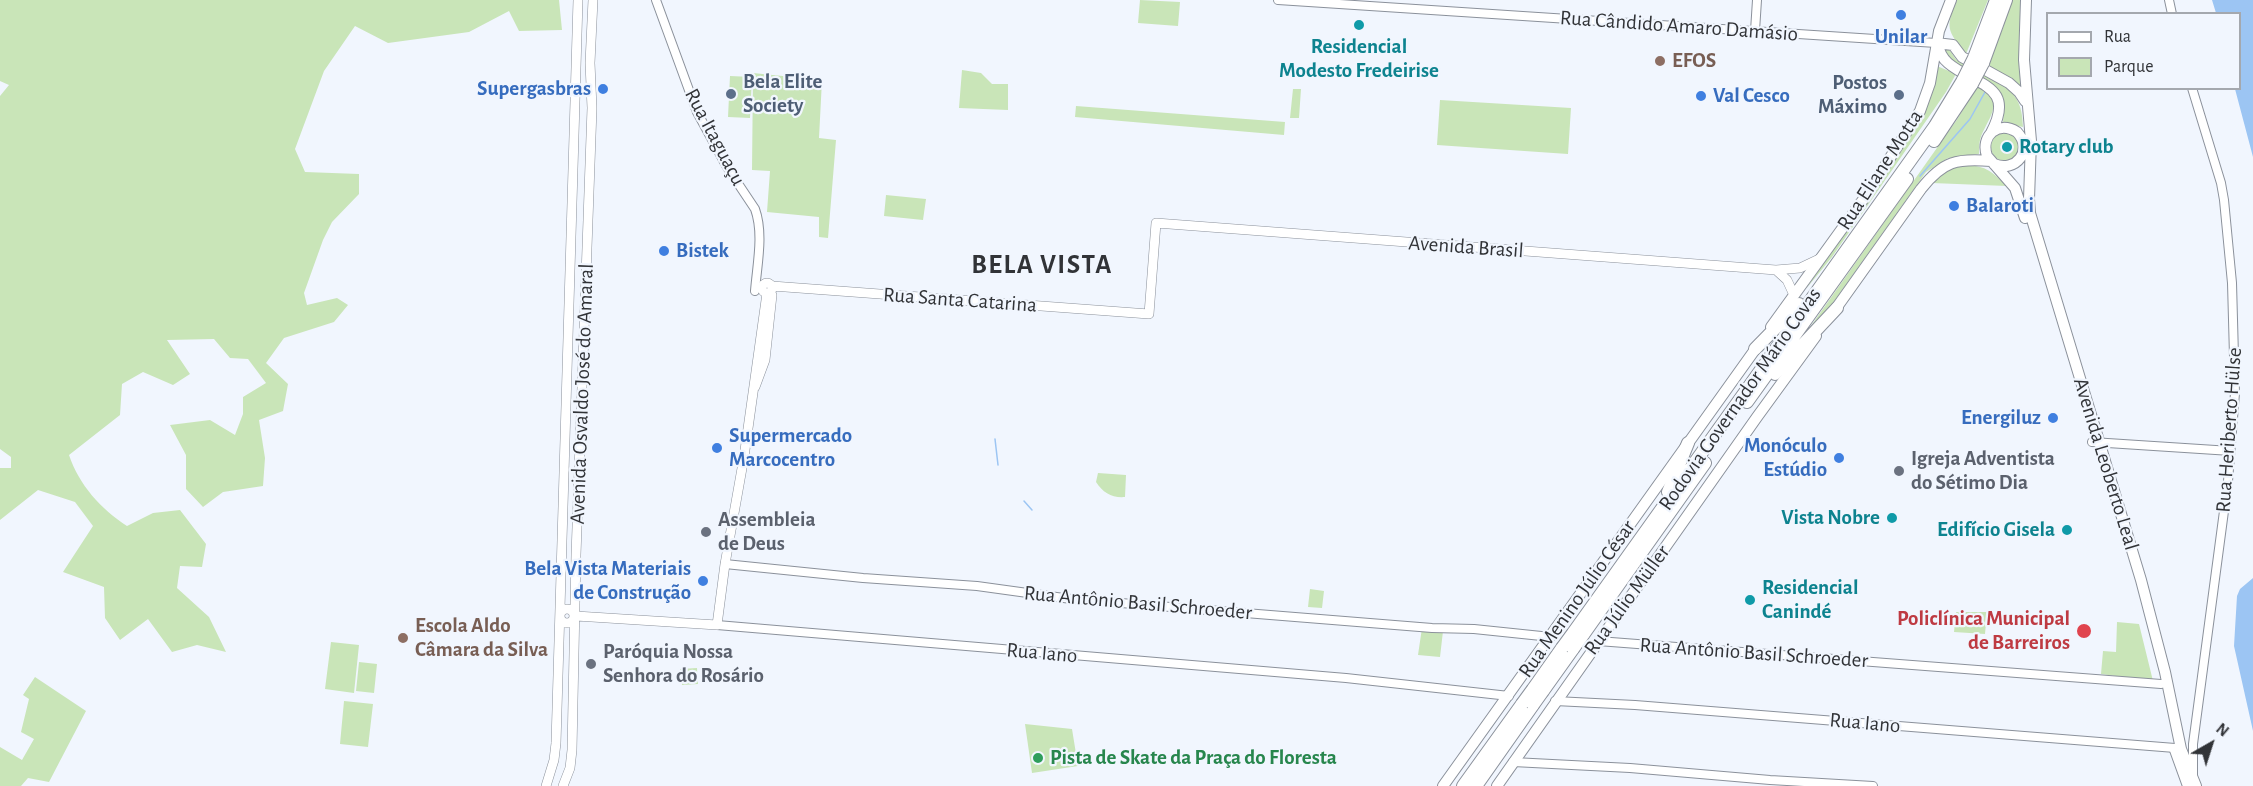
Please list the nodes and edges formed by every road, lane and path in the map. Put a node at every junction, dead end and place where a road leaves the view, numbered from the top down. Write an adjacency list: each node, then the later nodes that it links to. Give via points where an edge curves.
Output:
1 (578, 0): 10 (main road, Avenida Osvaldo José do Amaral)
2 (592, 0): 14 (main road, Avenida Osvaldo José do Amaral)
3 (656, 0): 27 (street, Rua Itaguaçu, via 697,112 756,209)
4 (1278, 0): 11 (street, Rua Cândido Amaro Damásio)
5 (1756, 0): 11 (street)
6 (1951, 0): 12 (main road, Rua Eliane Motta)
7 (1996, 0): 13 (highway, Rodovia Governador Mário Covas)
8 (2006, 0): 13 (highway, Rodovia Governador Mário Covas)
9 (2026, 0): 18 (main road, Avenida Leoberto Leal, via 2023,40)
10 (577, 22): 14 (main road, via 585,19 588,23); 17 (main road, Avenida Osvaldo José do Amaral)
11 (1755, 31): 12 (street, Rua Cândido Amaro Damásio)
12 (1936, 43): 18 (main road, via 1953,45 1962,57 2009,83); 20 (main road, via 1947,62 1996,94 2000,111); 25 (main road, Rua Eliane Motta, via 1930,83 1920,111)
13 (1978, 60): 15 (highway, Rodovia Governador Mário Covas, bridge)
14 (590, 63): 19 (main road, Avenida Osvaldo José do Amaral)
15 (1967, 82): 28 (highway, Rodovia Governador Mário Covas); 37 (highway, Rodovia Governador Mário Covas, via 1953,114)
16 (2193, 90): 40 (street, Rua Heriberto Hülse, via 2221,183 2229,255 2235,393)
17 (576, 92): 19 (main road, via 579,124 585,129); 33 (main road, Avenida Osvaldo José do Amaral)
18 (2027, 107): 22 (main road, Avenida Leoberto Leal)
19 (591, 127): 34 (main road, Avenida Osvaldo José do Amaral)
20 (1991, 132): 21 (main road, via 2007,127); 24 (main road, via 1985,150)
21 (2018, 132): 22 (main road); 23 (main road, via 2025,146)
22 (2031, 141): 23 (main road); 38 (main road, Avenida Leoberto Leal, via 2030,213)
23 (2022, 157): 24 (main road, via 2007,167)
24 (1993, 163): 32 (main road, Rua Júlio Müller, via 1961,160 1936,171); 38 (main road, Avenida Leoberto Leal, via 2019,196)
25 (1821, 258): 26 (main road, Avenida Brasil, via 1800,268); 31 (main road, Rua Eliane Motta)
26 (1776, 270): 31 (main road, via 1787,280); 35 (main road, Avenida Brasil, via 1156,223)
27 (756, 276): 29 (street); 30 (street, Rua Itaguaçu)
28 (1827, 276): 36 (highway); 41 (highway, Rodovia Governador Mário Covas)
29 (769, 288): 35 (main road, Rua Santa Catarina); 42 (main road)
30 (755, 291)
31 (1794, 295): 36 (main road, Rua Menino Júlio César)
32 (1837, 308): 37 (highway); 48 (main road, Rua Júlio Müller)
33 (569, 309): 34 (main road, via 578,316); 43 (main road, Avenida Osvaldo José do Amaral)
34 (585, 310): 44 (main road, Avenida Osvaldo José do Amaral)
35 (1149, 314)
36 (1755, 349): 39 (main road, Rua Menino Júlio César)
37 (1741, 410): 48 (highway, Rodovia Governador Mário Covas)
38 (2096, 442): 40 (street); 50 (main road, Avenida Leoberto Leal); 55 (main road, Avenida Leoberto Leal, via 2150,614 2181,749)
39 (1688, 443): 41 (highway); 46 (main road, Rua Menino Júlio César)
40 (2231, 451): 55 (street, Rua Heriberto Hülse, via 2193,744)
41 (1659, 512): 48 (highway, Rodovia Governador Mário Covas)
42 (725, 564): 45 (main road); 47 (street, Rua Antônio Basil Schroeder, via 977,586 1071,599 1474,629)
43 (559, 616): 44 (main road, Rua Iano, via 567,623); 57 (main road, Avenida Osvaldo José do Amaral, via 556,743)
44 (576, 616): 45 (main road, Rua Iano); 58 (main road, Avenida Osvaldo José do Amaral, via 572,759)
45 (717, 625): 52 (street, Rua Iano, via 1346,678)
46 (1558, 627): 47 (main road, Rua Menino Júlio César); 48 (main road, via 1561,634)
47 (1549, 639): 48 (main road, Rua Antônio Basil Schroeder); 49 (main road, Rua Menino Júlio César)
48 (1582, 641): 50 (street, Rua Antônio Basil Schroeder); 51 (highway, Rodovia Governador Mário Covas); 51 (main road, Rua Júlio Müller)
49 (1517, 684): 51 (main road); 52 (main road, Rua Menino Júlio César)
50 (2161, 684): 53 (main road, Avenida Leoberto Leal)
51 (1541, 698): 52 (main road, Rua Iano); 53 (street, Rua Iano); 54 (main road, Rua Júlio Müller); 56 (highway, Rodovia Governador Mário Covas); 60 (highway, Rodovia Governador Mário Covas)
52 (1507, 699): 59 (main road, Rua Menino Júlio César)
53 (2175, 748): 63 (main road, Avenida Leoberto Leal)
54 (1513, 762): 61 (main road, Rua Júlio Müller); 62 (street)
55 (2195, 781)
56 (1478, 784)
57 (546, 786)
58 (563, 786)
59 (1443, 786)
60 (1463, 786)
61 (1497, 786)
62 (1873, 786)
63 (2188, 786)

